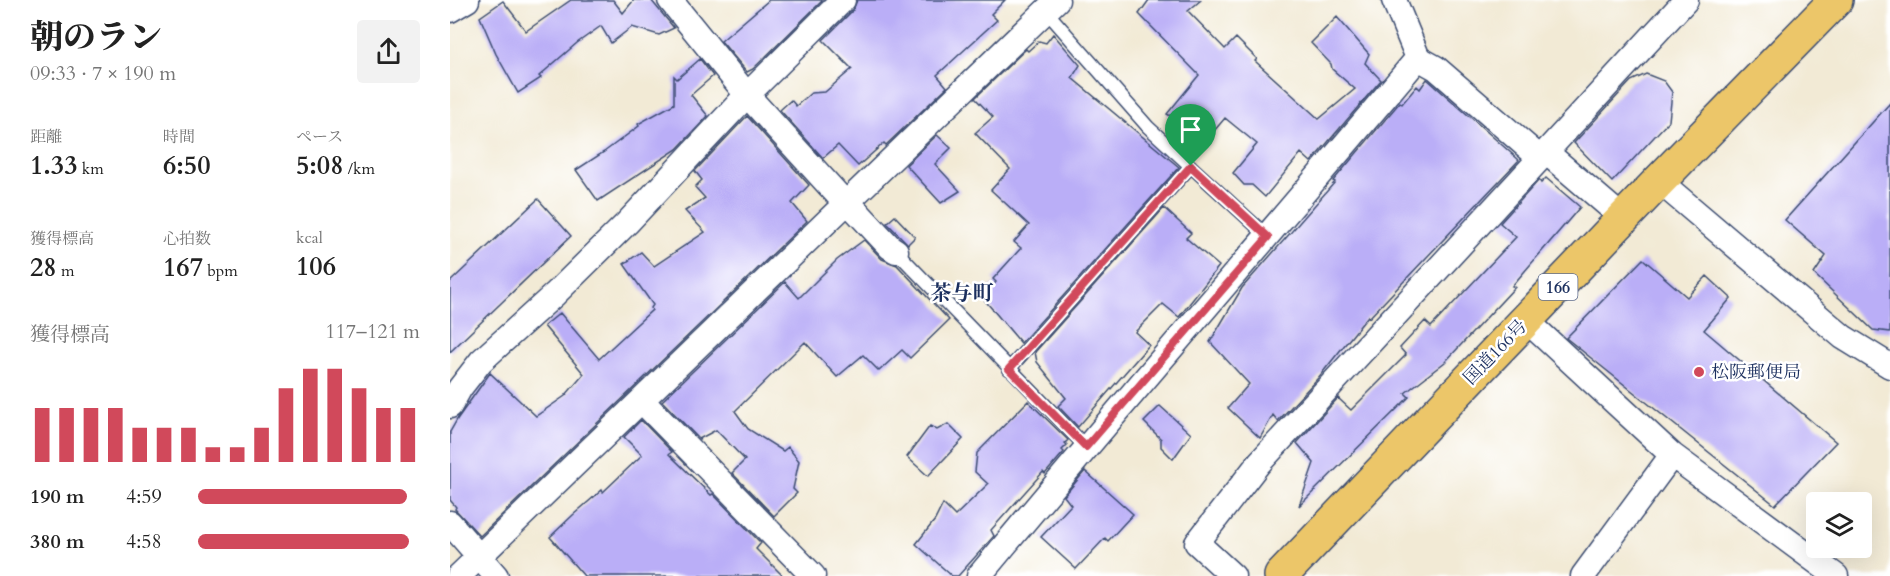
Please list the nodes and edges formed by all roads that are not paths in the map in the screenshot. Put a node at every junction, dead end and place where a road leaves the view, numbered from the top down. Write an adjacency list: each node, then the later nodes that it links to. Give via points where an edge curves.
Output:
1 (467, 0): 8 (street)
2 (670, 0): 10 (street)
3 (843, 0): 10 (street)
4 (1394, 0): 9 (street)
5 (1686, 0): 11 (street)
6 (1836, 0): 13 (highway, 国道166号 / 166)
7 (1051, 5): 12 (lane, via 1148,127); 14 (street)
8 (450, 10)
9 (1418, 58): 11 (street, via 1436,68); 16 (street)
10 (747, 95): 14 (street); 22 (street, via 627,223 481,361)
11 (1543, 155): 15 (street); 31 (street, via 1258,463 1197,543)
12 (1191, 166): 16 (lane); 20 (lane)
13 (1659, 181): 15 (highway, 国道166号 / 166); 19 (street, via 1843,337)
14 (847, 203): 17 (street); 21 (street)
15 (1624, 219): 18 (highway, 国道166号 / 166)
16 (1268, 237): 23 (street)
17 (896, 251): 20 (lane)
18 (1526, 320): 24 (street); 32 (highway, 国道166号 / 166)
19 (1890, 366)
20 (1009, 369): 23 (lane)
21 (642, 401): 26 (street); 29 (street)
22 (450, 406)
23 (1086, 447): 30 (street)
24 (1672, 455): 33 (street); 34 (street)
25 (450, 523): 26 (street)
26 (480, 557): 27 (street); 28 (street)
27 (459, 576)
28 (496, 576)
29 (813, 576)
30 (978, 576)
31 (1233, 576)
32 (1281, 576)
33 (1583, 576)
34 (1836, 576)

